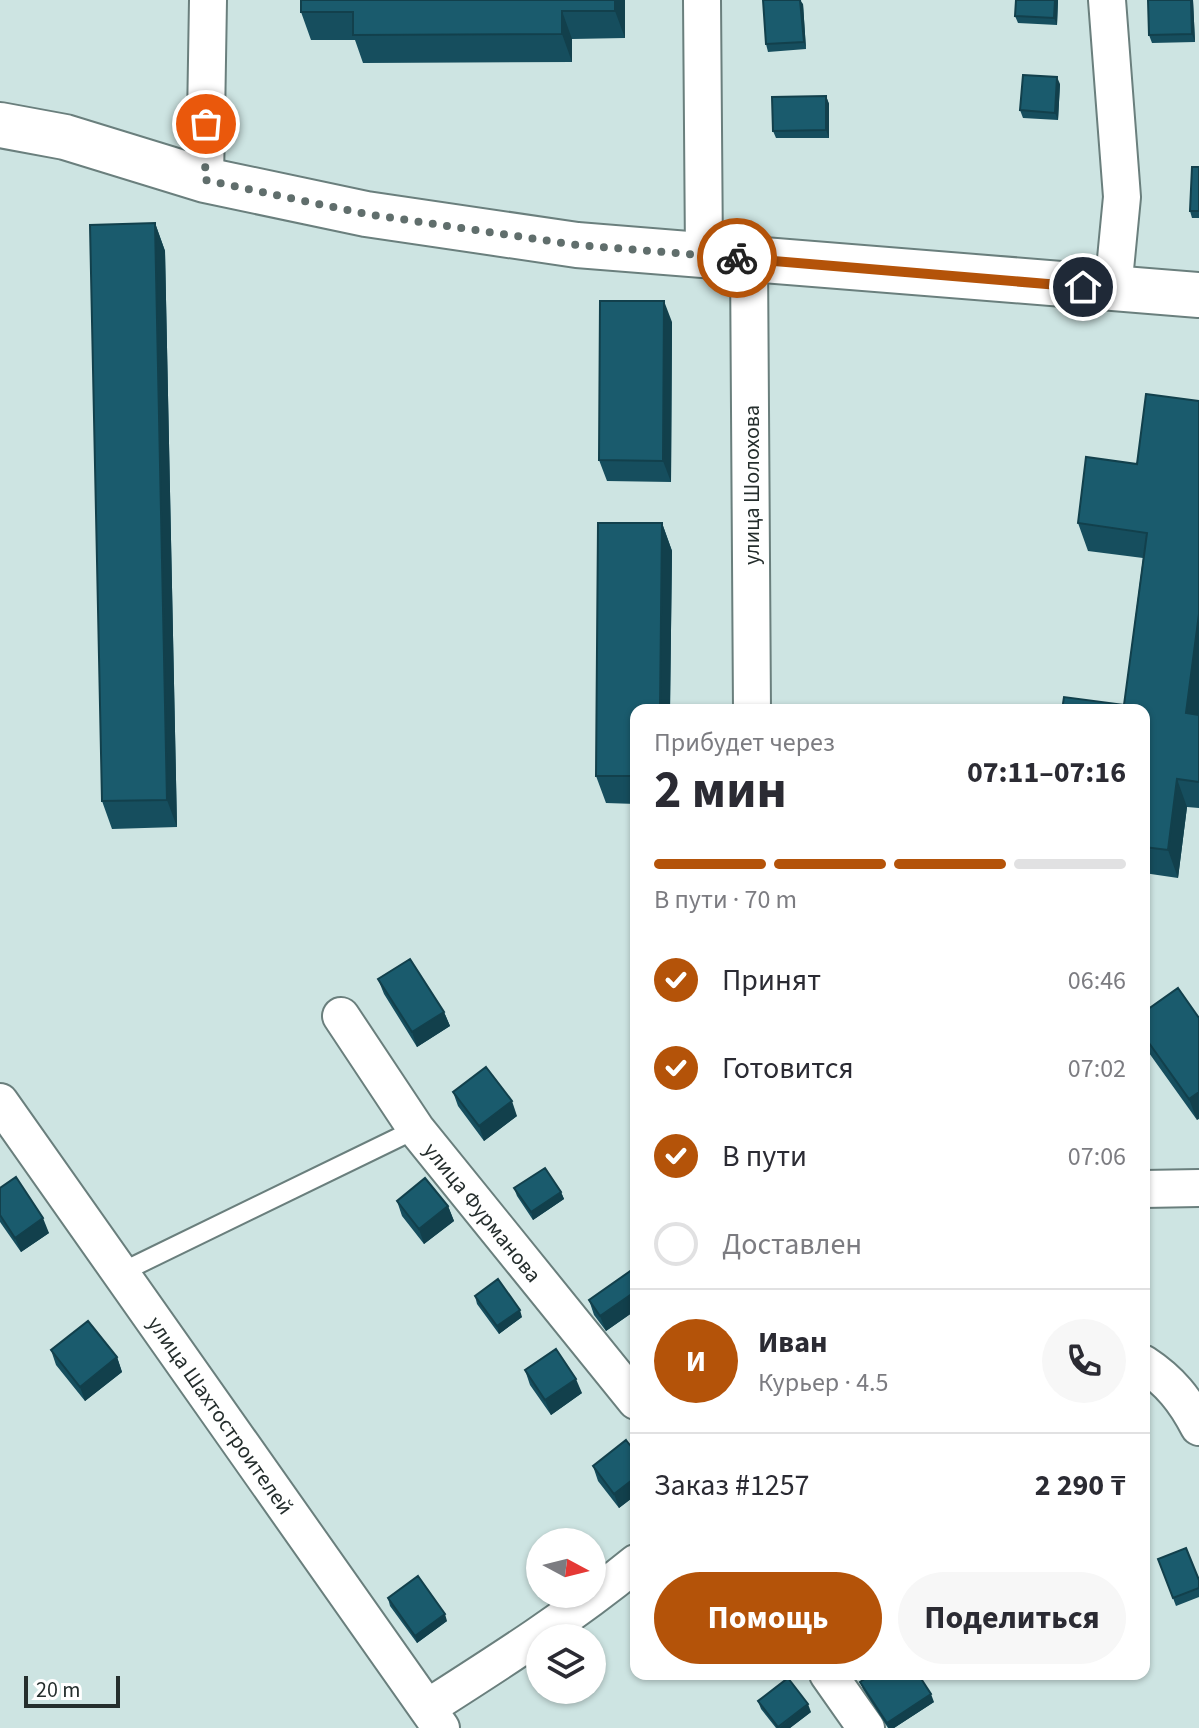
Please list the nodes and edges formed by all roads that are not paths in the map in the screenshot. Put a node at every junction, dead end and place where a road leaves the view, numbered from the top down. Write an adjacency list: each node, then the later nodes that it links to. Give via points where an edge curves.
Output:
1 (208, 0): 5 (street)
2 (702, 0): 6 (street)
3 (1107, 0): 8 (street, via 1122,197)
4 (0, 125): 5 (street, via 65,137)
5 (205, 180): 6 (street, via 366,214 577,245)
6 (704, 255): 7 (street)
7 (749, 259): 8 (street); 10 (street, улица Шолохова)
8 (1113, 290): 9 (street)
9 (1199, 295)
10 (752, 704)
11 (341, 1016): 13 (street, улица Фурманова)
12 (0, 1102): 16 (street, улица Шахтостроителей)
13 (416, 1129): 16 (lane); 18 (street, улица Фурманова)
14 (1199, 1188): 15 (street)
15 (1150, 1189)
16 (120, 1273): 22 (street, улица Шахтостроителей)
17 (1150, 1368): 19 (street, via 1186,1403)
18 (630, 1394)
19 (1199, 1427)
20 (630, 1568): 22 (street)
21 (832, 1680): 23 (street)
22 (434, 1718)
23 (866, 1728)

